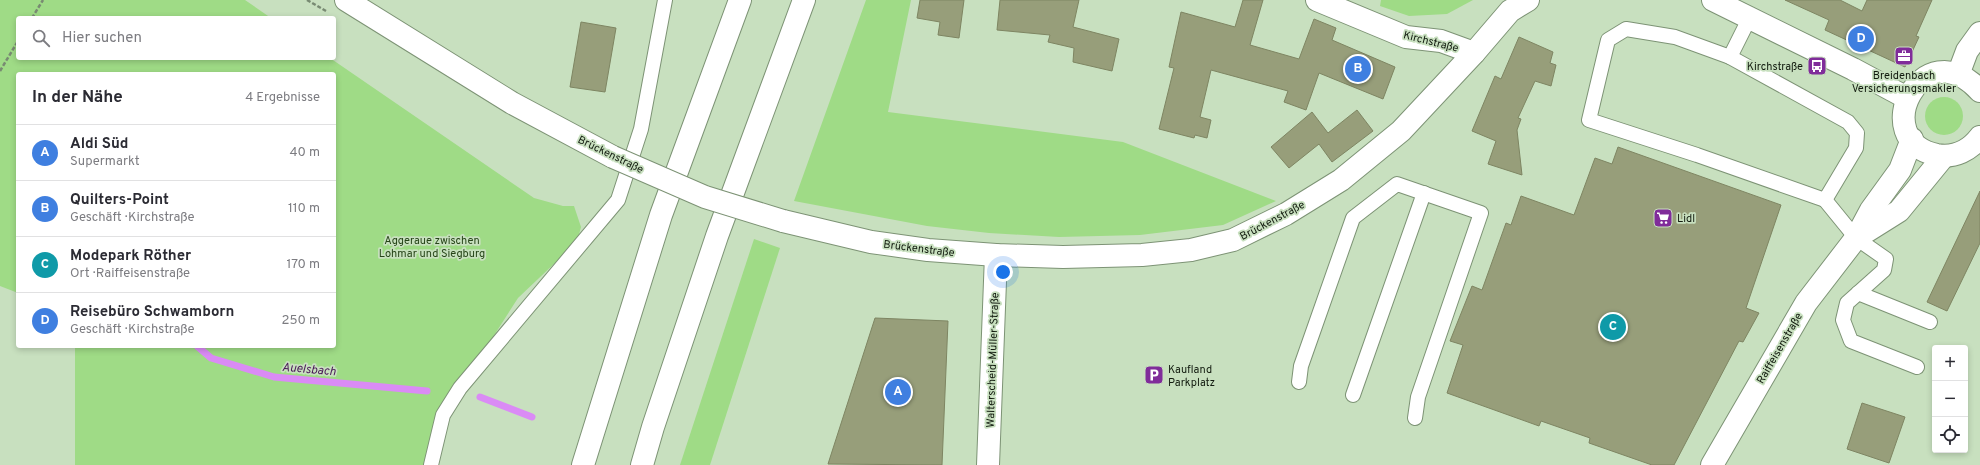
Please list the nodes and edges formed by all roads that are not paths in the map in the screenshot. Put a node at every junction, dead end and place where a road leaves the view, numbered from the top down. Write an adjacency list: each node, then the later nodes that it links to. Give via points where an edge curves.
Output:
1 (665, 0): 28 (lane, via 641,129 618,200 460,388 443,416)
2 (740, 0): 29 (main road, via 661,214)
3 (804, 0): 30 (main road, via 717,236)
4 (1317, 0): 10 (main road, Kirchstraße, via 1406,37 1441,41)
5 (1528, 0): 10 (main road, via 1510,11)
6 (1713, 0): 8 (main road)
7 (350, 1): 21 (main road, Brückenstraße, bridge, via 512,103 613,158 705,197 783,221 871,242 928,250)
8 (1750, 17): 11 (lane); 14 (main road)
9 (1980, 34): 12 (main road, via 1968,51)
10 (1474, 53): 21 (main road, Brückenstraße, via 1401,131 1340,180 1286,214 1233,240 1191,250 1142,255)
11 (1730, 57): 19 (lane, via 1848,122 1857,133 1856,148); 19 (lane, via 1675,37 1626,29 1608,40 1589,120 1705,157)
12 (1958, 75): 13 (main road, via 1970,81); 14 (main road, via 1942,73 1928,77 1915,86)
13 (1980, 92)
14 (1907, 98): 16 (main road, via 1904,119)
15 (1980, 137): 17 (main road, via 1973,146 1959,154)
16 (1912, 139): 17 (main road, via 1926,151); 20 (main road, Raiffeisenstraße, via 1900,170 1870,210)
17 (1944, 156): 20 (main road, Raiffeisenstraße, via 1899,211)
18 (1424, 193): 25 (lane, via 1397,184 1353,218 1301,366); 26 (lane); 27 (lane, via 1481,212 1418,397)
19 (1825, 200): 20 (lane)
20 (1856, 238): 22 (lane, via 1886,259 1884,270); 32 (main road, Raiffeisenstraße, via 1806,302)
21 (996, 255): 31 (main road, Walterscheid-Müller-Straße)
22 (1858, 293): 23 (lane); 24 (lane, via 1847,302 1843,320 1852,341)
23 (1930, 322)
24 (1917, 367)
25 (1299, 382)
26 (1353, 395)
27 (1415, 418)
28 (431, 465)
29 (583, 465)
30 (642, 465)
31 (988, 465)
32 (1712, 465)

